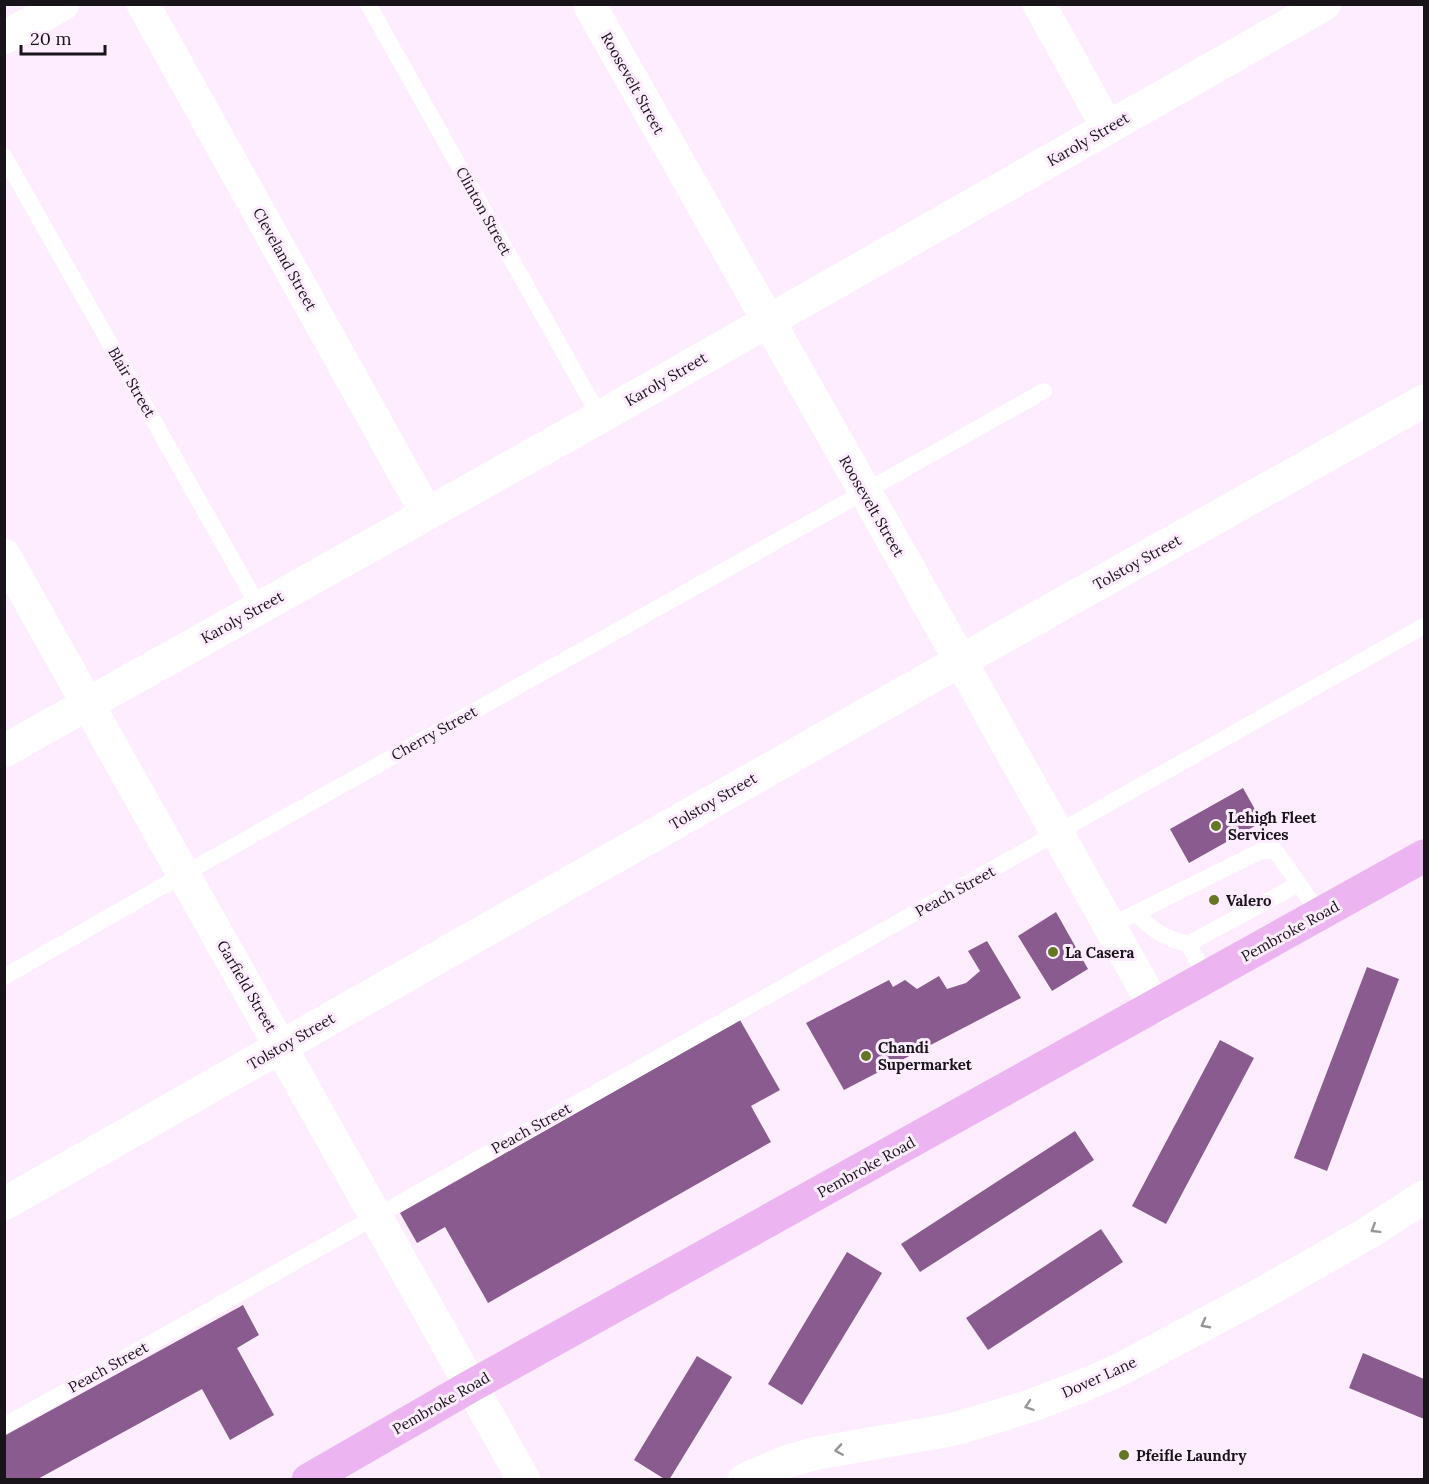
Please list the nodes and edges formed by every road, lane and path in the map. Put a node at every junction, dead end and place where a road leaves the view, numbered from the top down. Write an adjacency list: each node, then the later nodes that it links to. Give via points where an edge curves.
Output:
1 (63, 4): 7 (street)
2 (143, 4): 15 (street, Cleveland Street)
3 (369, 4): 13 (lane, Clinton Street)
4 (589, 4): 10 (street, Roosevelt Street)
5 (1039, 4): 8 (street)
6 (1325, 4): 8 (street, Karoly Street)
7 (4, 38)
8 (1107, 128): 10 (street, Karoly Street)
9 (4, 156): 17 (lane, Blair Street)
10 (767, 322): 13 (street, Karoly Street); 14 (street, Roosevelt Street)
11 (1044, 391): 14 (lane, Cherry Street)
12 (1425, 401): 19 (street, Tolstoy Street)
13 (600, 417): 15 (street, Karoly Street)
14 (864, 492): 19 (street, Roosevelt Street); 24 (lane, Cherry Street)
15 (427, 514): 17 (street, Karoly Street)
16 (4, 555): 20 (street, Garfield Street)
17 (259, 607): 20 (street, Karoly Street)
18 (1425, 626): 22 (lane, Peach Street)
19 (962, 660): 22 (street, Roosevelt Street); 32 (street, Tolstoy Street)
20 (88, 703): 21 (street, Karoly Street); 24 (street, Garfield Street)
21 (4, 751)
22 (1058, 833): 27 (street, Roosevelt Street); 35 (lane, Peach Street)
23 (1425, 856): 26 (main road, Pembroke Road)
24 (184, 874): 29 (lane, Cherry Street); 32 (street, Garfield Street)
25 (1299, 884): 26 (lane); 27 (lane, via 1275,850 1261,850); 28 (lane)
26 (1320, 914): 30 (main road, Pembroke Road)
27 (1122, 920): 28 (lane); 31 (street, Roosevelt Street)
28 (1188, 944): 30 (lane)
29 (4, 976)
30 (1208, 978): 31 (main road, Pembroke Road)
31 (1155, 1007): 36 (main road, Pembroke Road)
32 (282, 1046): 34 (street, Tolstoy Street); 35 (street, Garfield Street)
33 (1425, 1197): 40 (street, Dover Lane, one-way to 40, via 1261,1294 1080,1387 955,1429 813,1454)
34 (4, 1204)
35 (377, 1215): 36 (street, Garfield Street); 37 (lane, Peach Street)
36 (471, 1386): 38 (main road, Pembroke Road); 39 (street, Garfield Street)
37 (4, 1426)
38 (308, 1479)
39 (524, 1479)
40 (744, 1479)

